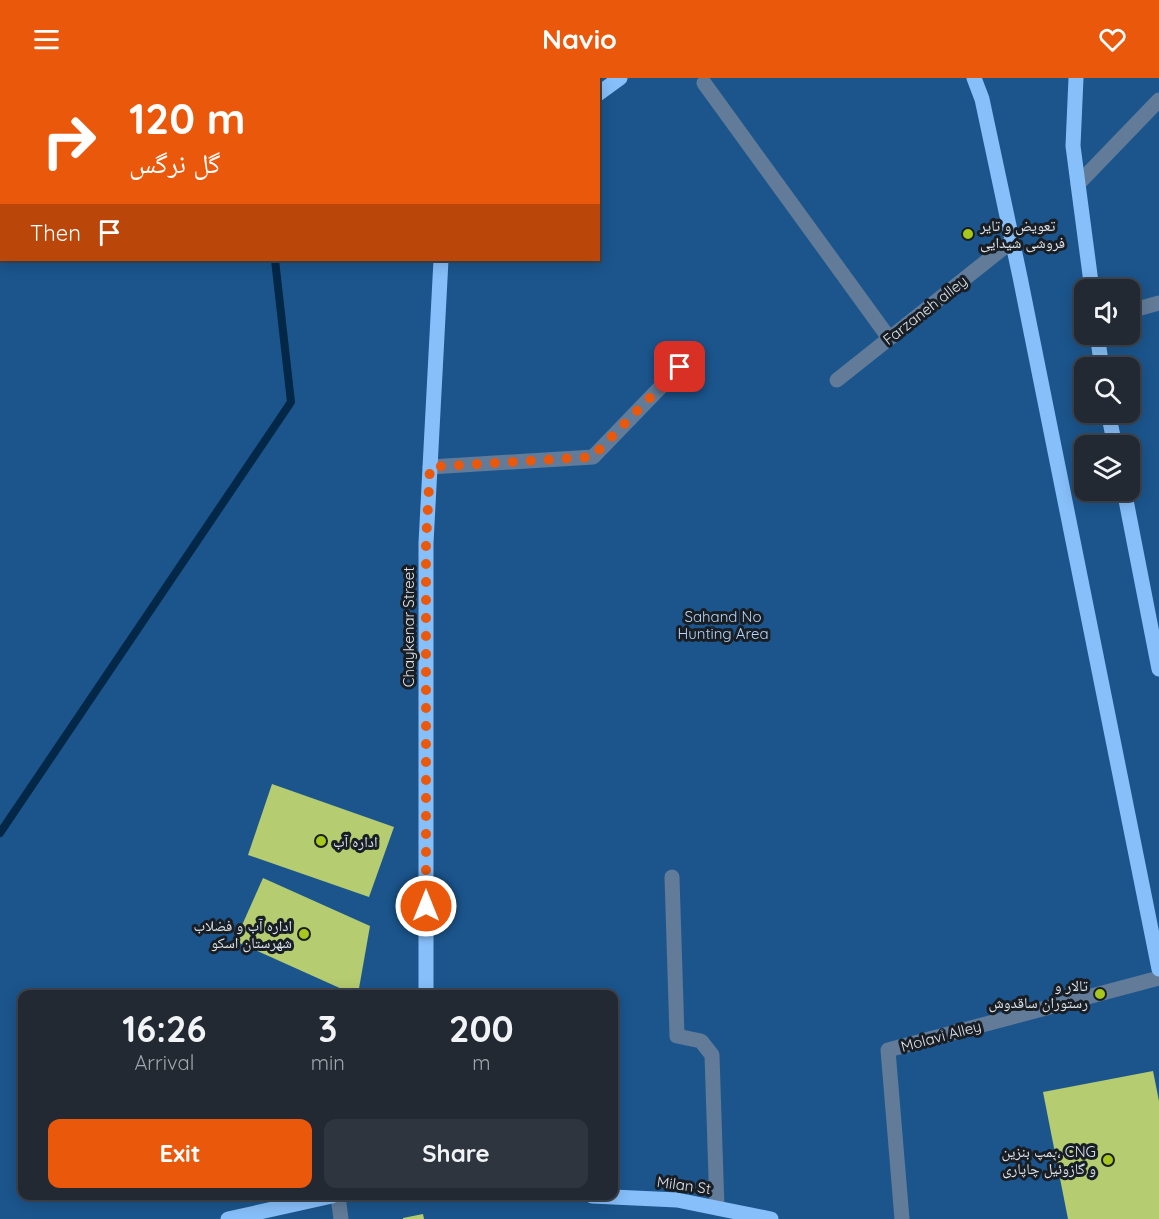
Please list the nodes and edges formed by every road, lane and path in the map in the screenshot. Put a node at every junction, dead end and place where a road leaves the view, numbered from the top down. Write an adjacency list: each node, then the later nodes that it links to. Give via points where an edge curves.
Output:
1 (620, 78): 5 (main road)
2 (974, 78): 8 (main road)
3 (1076, 78): 7 (main road, via 1073,146)
4 (704, 83): 13 (street)
5 (600, 93)
6 (1159, 99): 7 (street)
7 (1078, 184): 10 (main road)
8 (1012, 241): 13 (street, Farzaneh alley); 20 (main road)
9 (442, 261): 16 (main road, Chaykenar Street)
10 (1091, 279)
11 (1159, 303): 12 (street)
12 (1140, 308)
13 (889, 338): 15 (street, Farzaneh alley)
14 (680, 367): 16 (street, via 592,457)
15 (837, 380)
16 (430, 467): 22 (main road, Chaykenar Street, via 426,555)
17 (1126, 501): 18 (main road)
18 (1159, 669)
19 (672, 877): 26 (street, via 677,1036 701,1041 712,1055)
20 (1159, 969)
21 (1159, 978): 30 (street, Molavi Alley, via 888,1050)
22 (426, 990)
23 (618, 1197): 26 (main road, Milan St, via 677,1200)
24 (314, 1200): 27 (main road)
25 (339, 1200): 28 (street)
26 (717, 1208): 29 (main road, Milan St)
27 (228, 1219)
28 (341, 1219)
29 (771, 1219)
30 (902, 1219)

